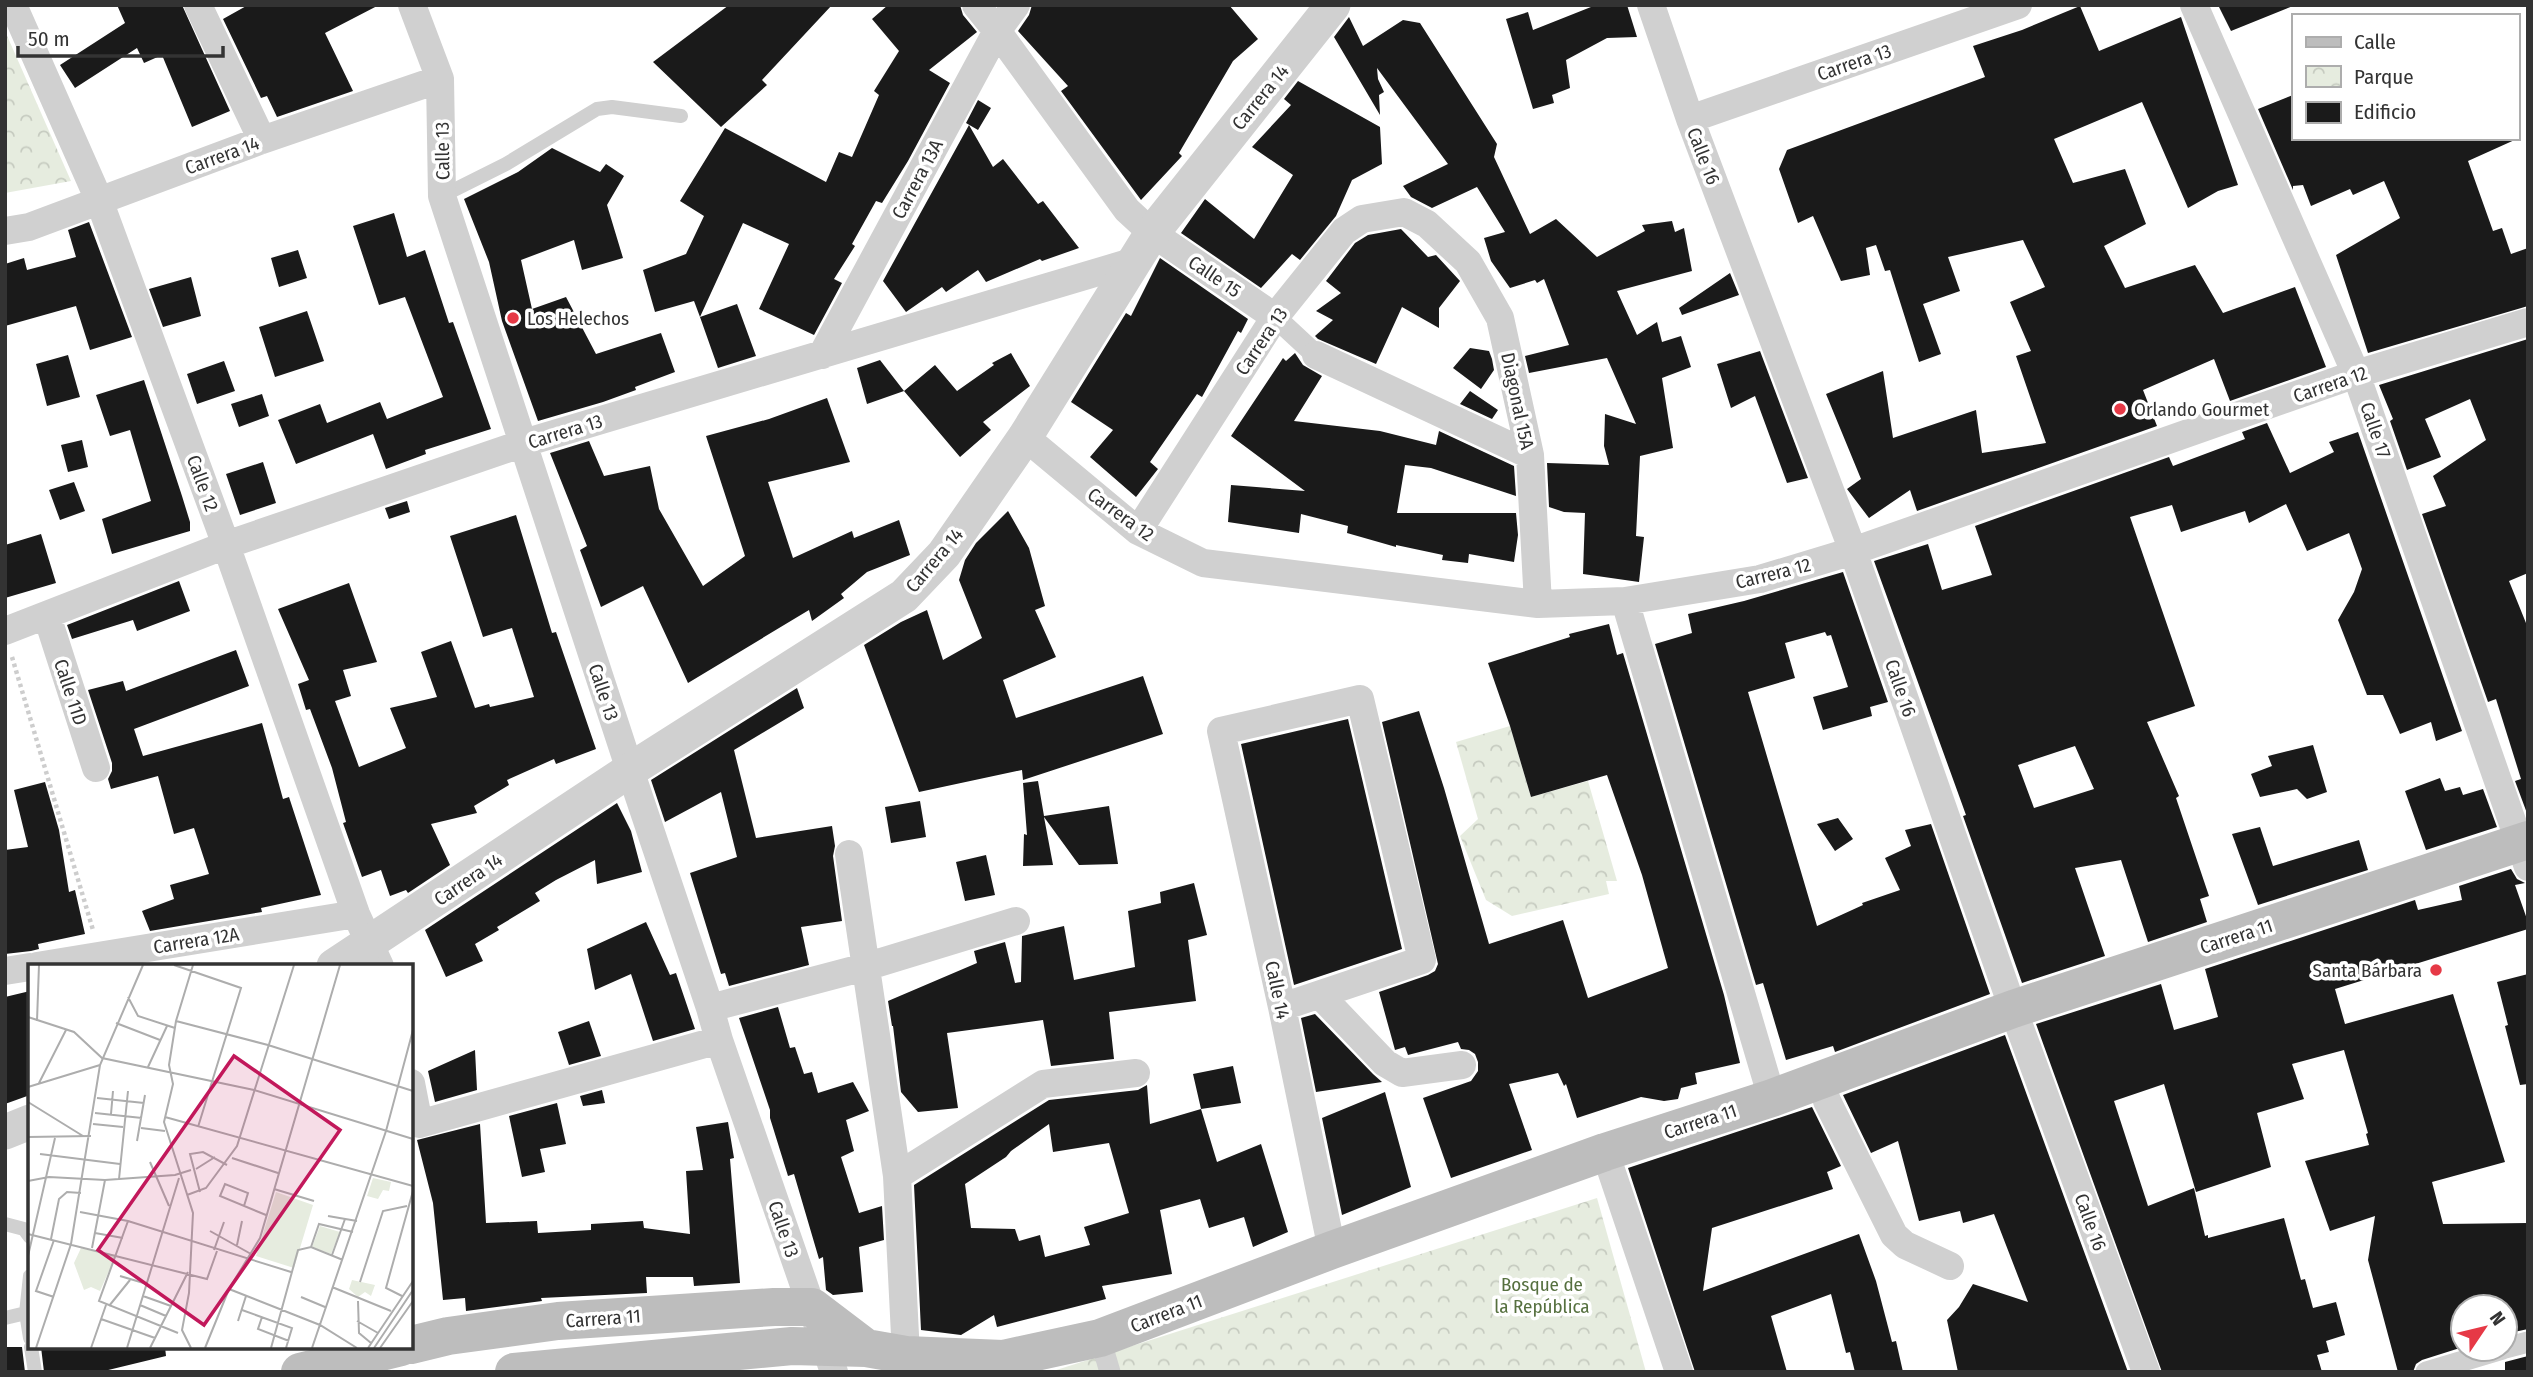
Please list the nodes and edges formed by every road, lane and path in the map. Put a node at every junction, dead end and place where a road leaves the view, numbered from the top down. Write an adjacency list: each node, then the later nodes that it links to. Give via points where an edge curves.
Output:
1 (13, 5): 16 (street, Calle 12)
2 (198, 5): 14 (street)
3 (412, 5): 11 (street, Calle 13)
4 (976, 5): 10 (street, Calle 15)
5 (1016, 5): 10 (street, Carrera 13A)
6 (1333, 5): 19 (street, Carrera 14)
7 (1651, 5): 13 (street, Calle 16)
8 (2018, 5): 13 (street, Carrera 13)
9 (2194, 5): 24 (street, Calle 17)
10 (997, 31): 19 (street, Calle 15, via 1127,210); 22 (street, Carrera 13A)
11 (440, 79): 14 (street, Carrera 14); 15 (street, Calle 13)
12 (681, 117): 15 (lane, via 612,107 597,110)
13 (1690, 119): 30 (street, Calle 16)
14 (262, 140): 16 (street, Carrera 14)
15 (442, 196): 26 (street, Calle 13)
16 (99, 200): 18 (street, Carrera 14, via 29,227); 29 (street, Calle 12)
17 (1427, 224): 20 (street, Carrera 13, via 1404,212 1362,219 1345,231); 27 (street, Diagonal 15A, via 1468,262 1500,318)
18 (5, 231)
19 (1143, 247): 20 (street, Calle 15); 22 (street, Carrera 13); 25 (street, Carrera 14)
20 (1275, 317): 23 (street, Calle 15); 28 (street, Carrera 13)
21 (2528, 322): 24 (street, Carrera 12)
22 (822, 355): 26 (street, Carrera 13)
23 (1316, 355): 27 (street, Calle 15)
24 (2356, 374): 30 (street, Carrera 12); 37 (street, Calle 17)
25 (1025, 437): 28 (street, Carrera 12); 36 (street, Carrera 14, via 944,554 904,596)
26 (524, 443): 29 (street, Carrera 13); 36 (street, Calle 13)
27 (1530, 455): 32 (street, Diagonal 15A)
28 (1138, 531): 32 (street, Carrera 12, via 1203,563)
29 (226, 545): 33 (street, Carrera 13); 40 (street, Calle 12)
30 (1853, 551): 31 (street, Carrera 12, via 1760,579); 50 (street, Calle 16)
31 (1625, 601): 32 (street, Carrera 12); 56 (street)
32 (1538, 604)
33 (47, 616): 34 (street, Carrera 13); 35 (street, Calle 11D)
34 (7, 638): 41 (path)
35 (96, 768)
36 (630, 771): 40 (street, Carrera 14); 49 (street, Calle 13)
37 (2525, 850): 50 (main road, Carrera 11)
38 (849, 854): 45 (street)
39 (1016, 921): 45 (street)
40 (368, 941): 41 (street, Carrera 12A); 43 (street, Carrera 14)
41 (100, 955): 42 (street, Carrera 12A)
42 (48, 964)
43 (337, 964)
44 (28, 967): 46 (street)
45 (865, 967): 49 (street); 60 (street)
46 (5, 971)
47 (1320, 995): 48 (street); 48 (street, Calle 14, via 1422,960 1360,699 1221,731); 52 (street, via 1385,1063 1402,1073)
48 (1282, 1007): 63 (street, Calle 14)
49 (710, 1008): 51 (street, Calle 13)
50 (2013, 1009): 54 (main road, Carrera 11); 82 (street, Calle 16)
51 (719, 1041): 55 (street, via 419,1124); 66 (street, Calle 13)
52 (1461, 1065)
53 (1136, 1073): 60 (street, via 1043,1084)
54 (1821, 1080): 56 (main road, Carrera 11); 64 (street, via 1827,1101 1894,1235)
55 (413, 1093)
56 (1772, 1098): 59 (main road, Carrera 11)
57 (28, 1123): 58 (street)
58 (5, 1132)
59 (1605, 1152): 63 (main road, Carrera 11); 81 (street)
60 (897, 1176): 74 (street)
61 (5, 1224): 62 (lane)
62 (28, 1234)
63 (1332, 1250): 75 (main road, Carrera 11)
64 (1950, 1266)
65 (28, 1294): 67 (lane)
66 (812, 1307): 70 (main road, Carrera 11, via 558,1321); 71 (main road, Carrera 11); 76 (street, Calle 13)
67 (26, 1313): 68 (lane); 69 (lane)
68 (5, 1318)
69 (28, 1326)
70 (413, 1345)
71 (866, 1348): 74 (main road, Carrera 11); 76 (main road, Carrera 11)
72 (31, 1349): 78 (lane)
73 (393, 1349): 79 (main road)
74 (906, 1355): 75 (main road, Carrera 11, via 1003,1359)
75 (1105, 1355)
76 (829, 1359): 80 (main road, Carrera 11, via 792,1346)
77 (2457, 1363): 83 (street)
78 (36, 1372)
79 (300, 1372)
80 (514, 1372)
81 (1679, 1372)
82 (2146, 1372)
83 (2426, 1372)

